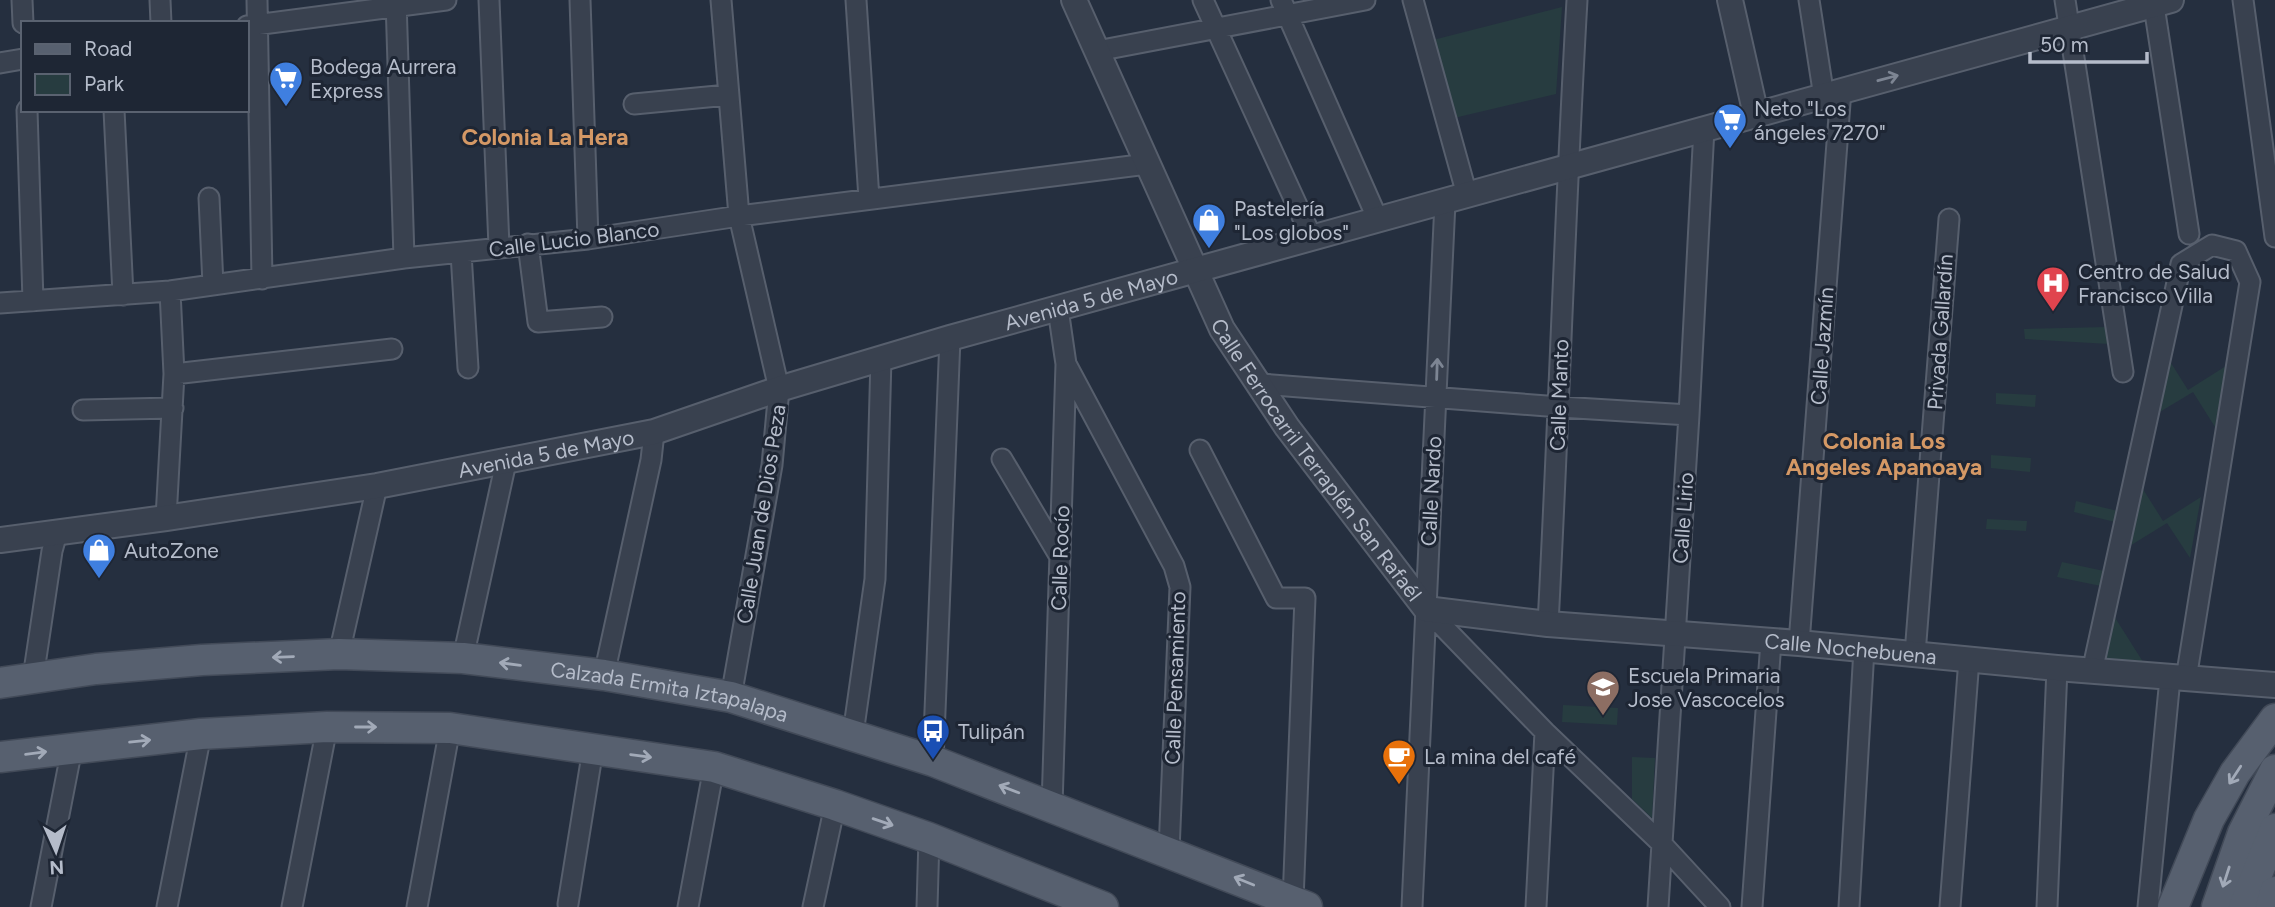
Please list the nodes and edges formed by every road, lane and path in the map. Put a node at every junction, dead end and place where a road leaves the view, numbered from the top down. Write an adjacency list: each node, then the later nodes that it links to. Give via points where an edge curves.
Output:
1 (22, 0): 22 (street)
2 (160, 0): 23 (street)
3 (257, 0): 24 (street)
4 (446, 0): 19 (street)
5 (489, 0): 50 (street)
6 (580, 0): 48 (street)
7 (721, 0): 31 (street, Calle Juan de Dios Peza)
8 (856, 0): 40 (street)
9 (1074, 0): 27 (street, Calle Ferrocarril Terraplén San Rafaél)
10 (1203, 0): 25 (street)
11 (1365, 0): 20 (street)
12 (1413, 0): 41 (street, Calle Nardo)
13 (1577, 0): 38 (street, Calle Manto)
14 (1730, 0): 35 (street)
15 (1809, 0): 30 (street, Calle Jazmín)
16 (2065, 0): 26 (street)
17 (2243, 0): 46 (street)
18 (2162, 3): 26 (street, Avenida 5 de Mayo); 45 (street)
19 (397, 4): 21 (street); 52 (street)
20 (1284, 7): 25 (street); 44 (street)
21 (324, 8): 24 (street)
22 (23, 21)
23 (161, 21)
24 (252, 25): 54 (street)
25 (1216, 28): 27 (street); 47 (street)
26 (2071, 29): 30 (street, Avenida 5 de Mayo, one-way to 26); 67 (street)
27 (1097, 51): 37 (street, Calle Ferrocarril Terraplén San Rafaél)
28 (21, 59): 29 (street)
29 (0, 62)
30 (1833, 93): 35 (street, Avenida 5 de Mayo); 89 (street, Calle Jazmín)
31 (728, 95): 32 (street); 42 (street, Calle Juan de Dios Peza)
32 (634, 104)
33 (27, 112): 58 (street)
34 (114, 112): 57 (street)
35 (1756, 116): 36 (street, Avenida 5 de Mayo)
36 (1704, 128): 38 (street, Avenida 5 de Mayo); 75 (street, Calle Lirio)
37 (1147, 164): 40 (street, Calle Lucio Blanco); 53 (street, Calle Ferrocarril Terraplén San Rafaél)
38 (1567, 166): 41 (street, Avenida 5 de Mayo); 72 (street, Calle Manto)
39 (209, 198): 55 (street)
40 (869, 199): 42 (street, Calle Lucio Blanco)
41 (1455, 199): 44 (street, Avenida 5 de Mayo); 71 (street, Calle Nardo, one-way to 41)
42 (739, 216): 48 (street, Calle Lucio Blanco); 70 (street, Calle Juan de Dios Peza)
43 (1949, 219): 92 (street, Privada Gallardín)
44 (1378, 220): 47 (street, Avenida 5 de Mayo)
45 (2189, 234)
46 (2275, 237)
47 (1312, 238): 53 (street, Avenida 5 de Mayo)
48 (588, 239): 49 (street, Calle Lucio Blanco)
49 (528, 244): 50 (street, Calle Lucio Blanco); 61 (street, via 538,322)
50 (499, 247): 51 (street, Calle Lucio Blanco)
51 (461, 253): 52 (street, Calle Lucio Blanco); 66 (street)
52 (404, 258): 54 (street, Calle Lucio Blanco)
53 (1194, 269): 60 (street, Avenida 5 de Mayo); 69 (street, Calle Ferrocarril Terraplén San Rafaél, via 1222,329)
54 (262, 279): 55 (street, Calle Lucio Blanco)
55 (214, 285): 56 (street, Calle Lucio Blanco)
56 (170, 291): 57 (street, Calle Lucio Blanco); 68 (street)
57 (123, 295): 58 (street, Calle Lucio Blanco)
58 (33, 301): 59 (street, Calle Lucio Blanco)
59 (0, 303)
60 (1058, 309): 62 (street, Avenida 5 de Mayo); 65 (street, Calle Rocío)
61 (602, 317)
62 (950, 338): 64 (street, Avenida 5 de Mayo); 112 (street)
63 (392, 349): 68 (street)
64 (881, 358): 70 (street, Avenida 5 de Mayo); 108 (street, via 875,579)
65 (1066, 364): 84 (street, Calle Rocío); 120 (street, Calle Pensamiento, via 1174,566 1180,587)
66 (468, 368)
67 (2123, 372)
68 (174, 374): 73 (street)
69 (1261, 384): 71 (street); 85 (street, Calle Ferrocarril Terraplén San Rafaél, via 1314,464)
70 (779, 389): 76 (street, Avenida 5 de Mayo); 102 (street, Calle Juan de Dios Peza, via 772,465)
71 (1436, 397): 72 (street); 85 (street, Calle Nardo)
72 (1560, 407): 75 (street); 86 (street, Calle Manto)
73 (173, 408): 74 (street); 81 (street)
74 (83, 410)
75 (1689, 415): 87 (street, Calle Lirio)
76 (654, 432): 79 (street, Avenida 5 de Mayo); 97 (street)
77 (1200, 450): 124 (street, via 1276,598 1305,598)
78 (1002, 459): 84 (street)
79 (506, 462): 80 (street, Avenida 5 de Mayo); 93 (street)
80 (377, 486): 81 (street, Avenida 5 de Mayo); 91 (street)
81 (166, 518): 82 (street, Avenida 5 de Mayo)
82 (57, 533): 83 (street, Avenida 5 de Mayo); 98 (street)
83 (0, 540)
84 (1060, 558): 116 (street, Calle Rocío)
85 (1426, 609): 86 (street, Calle Nochebuena); 106 (street, Calle Ferrocarril Terraplén San Rafaél); 133 (street, Calle Nardo)
86 (1548, 624): 87 (street, Calle Nochebuena)
87 (1675, 633): 88 (street, Calle Nochebuena); 119 (street, Calle Lirio)
88 (1771, 641): 89 (street, Calle Nochebuena); 137 (street)
89 (1799, 643): 90 (street, Calle Nochebuena)
90 (1864, 649): 92 (street, Calle Nochebuena); 138 (street)
91 (339, 654): 93 (main road, Calzada Ermita Iztapalapa); 98 (main road, Calzada Ermita Iztapalapa, one-way to 98, via 202,660)
92 (1915, 654): 94 (street, Calle Nochebuena)
93 (463, 658): 97 (main road, Calzada Ermita Iztapalapa, one-way to 93)
94 (1969, 659): 95 (street, Calle Nochebuena); 139 (street)
95 (2057, 668): 96 (street, Calle Nochebuena); 140 (street)
96 (2092, 671): 99 (street, Calle Nochebuena); 99 (street, via 2180,264 2212,245 2236,251 2250,282)
97 (604, 675): 102 (main road, Calzada Ermita Iztapalapa)
98 (33, 678): 100 (main road, Calzada Ermita Iztapalapa)
99 (2178, 678): 101 (street, Calle Nochebuena); 141 (street)
100 (0, 683)
101 (2275, 685)
102 (731, 697): 108 (main road, Calzada Ermita Iztapalapa)
103 (2275, 719): 142 (main road, one-way to 142, via 2235,773 2209,819)
104 (327, 727): 105 (main road, one-way to 105); 107 (main road); 127 (street)
105 (450, 728): 110 (main road); 128 (street)
106 (1545, 732): 119 (street, Calle Ferrocarril Terraplén San Rafaél); 134 (street)
107 (201, 734): 109 (main road, one-way to 107); 126 (street)
108 (853, 734): 112 (main road, Calzada Ermita Iztapalapa)
109 (72, 748): 111 (main road, one-way to 109); 125 (street)
110 (593, 749): 113 (main road, one-way to 113); 123 (street)
111 (0, 757)
112 (933, 761): 116 (main road, Calzada Ermita Iztapalapa, one-way to 112)
113 (714, 767): 115 (main road); 129 (street)
114 (2275, 770): 143 (main road, one-way to 143, via 2243,833)
115 (835, 805): 118 (main road, one-way to 118); 130 (street)
116 (1052, 806): 120 (main road, Calzada Ermita Iztapalapa)
117 (2275, 829): 144 (main road)
118 (929, 838): 122 (main road); 131 (street)
119 (1661, 844): 135 (street, Calle Lirio); 136 (street, Calle Ferrocarril Terraplén San Rafaél)
120 (1169, 851): 124 (main road, Calzada Ermita Iztapalapa, one-way to 120)
121 (2275, 892): 145 (main road)
122 (1055, 898): 132 (main road)
123 (568, 904)
124 (1300, 904)
125 (41, 907)
126 (167, 907)
127 (292, 907)
128 (416, 907)
129 (688, 907)
130 (813, 907)
131 (927, 907)
132 (1103, 907)
133 (1412, 907)
134 (1536, 907)
135 (1658, 907)
136 (1720, 907)
137 (1752, 907)
138 (1849, 907)
139 (1950, 907)
140 (2047, 907)
141 (2148, 907)
142 (2173, 907)
143 (2217, 907)
144 (2244, 907)
145 (2271, 907)

